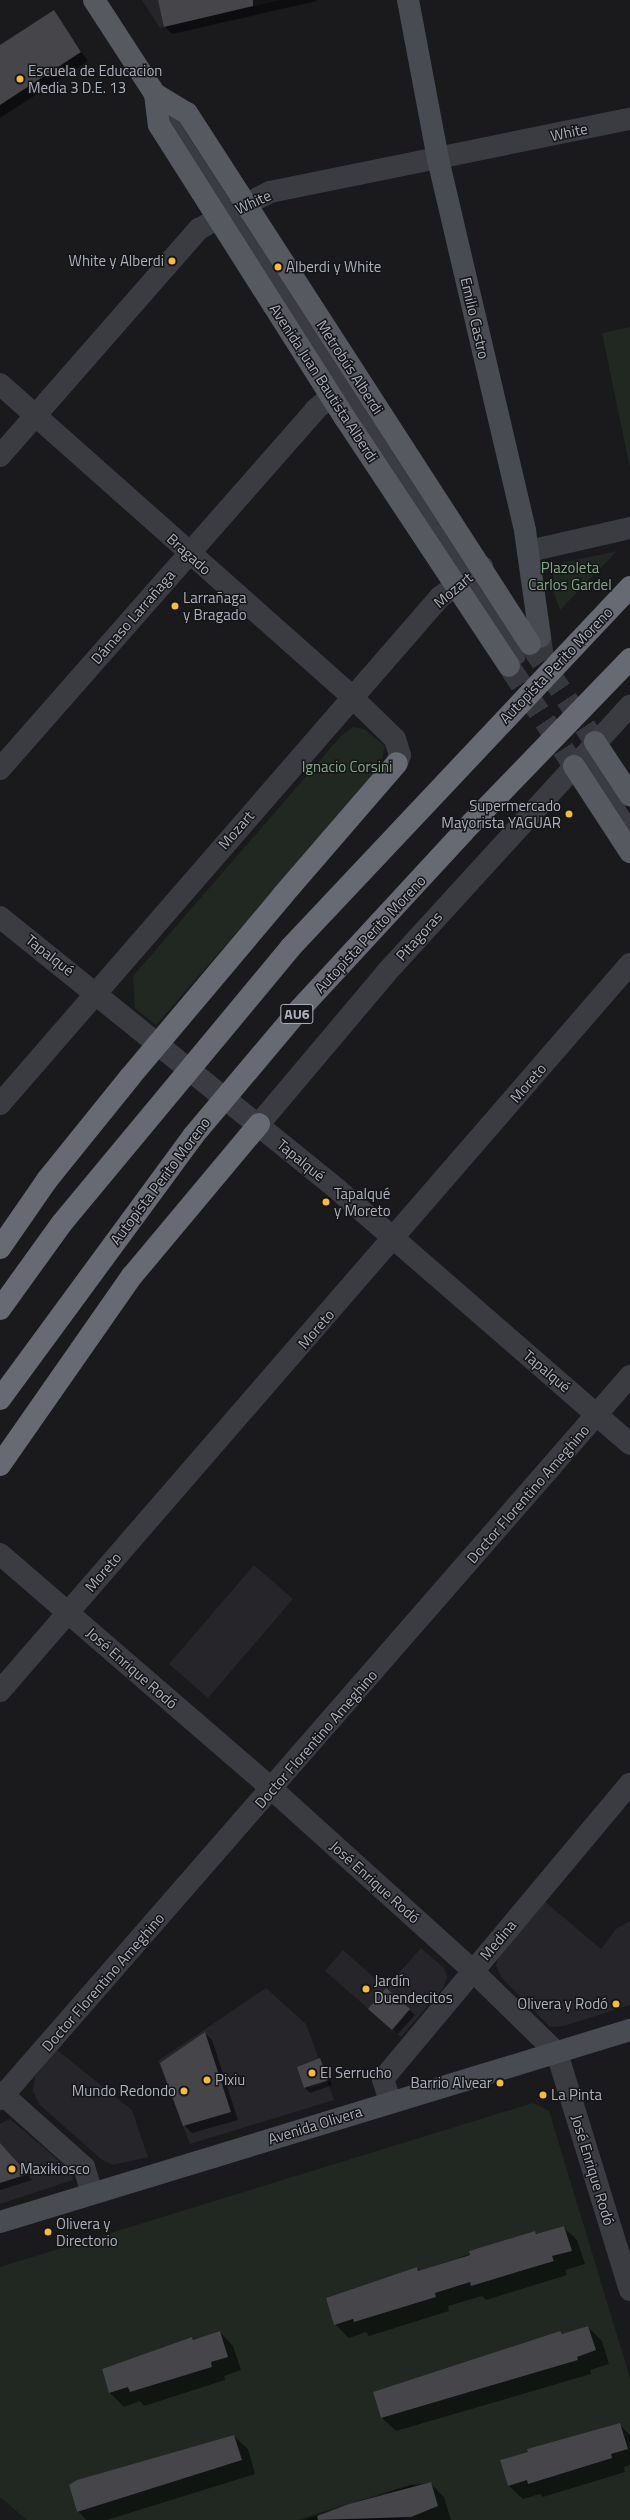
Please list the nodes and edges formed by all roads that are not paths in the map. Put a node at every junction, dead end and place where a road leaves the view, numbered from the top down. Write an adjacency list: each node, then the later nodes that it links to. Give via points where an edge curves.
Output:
1 (94, 0): 3 (main road, Avenida Juan Bautista Alberdi)
2 (408, 0): 5 (main road, Emilio Castro)
3 (154, 94): 6 (main road, Avenida Juan Bautista Alberdi, via 159,125); 6 (main road, Avenida Juan Bautista Alberdi, via 188,113)
4 (630, 119): 5 (street, White)
5 (438, 159): 6 (street, White, via 270,192); 12 (main road, Emilio Castro)
6 (233, 212): 8 (main road, Avenida Juan Bautista Alberdi); 9 (street, White, via 199,229); 14 (main road, Avenida Juan Bautista Alberdi)
7 (0, 384): 9 (street, Bragado)
8 (332, 396): 13 (street, Dámaso Larrañaga, via 315,410); 14 (main road, Avenida Juan Bautista Alberdi)
9 (35, 416): 10 (street, White); 13 (street, Bragado)
10 (0, 456)
11 (630, 528): 12 (street)
12 (529, 550): 16 (main road, Emilio Castro)
13 (189, 554): 18 (street, Bragado); 22 (street, Dámaso Larrañaga)
14 (468, 576): 16 (main road, Avenida Juan Bautista Alberdi); 16 (main road, Avenida Juan Bautista Alberdi); 18 (street, Mozart, via 440,597)
15 (630, 587): 33 (highway, Autopista Perito Moreno, bridge, via 290,948 62,1223)
16 (524, 651)
17 (630, 659): 35 (highway, Autopista Perito Moreno / AU6, bridge, via 464,831 299,1010 193,1136)
18 (352, 697): 21 (street, Bragado, via 396,740 399,751); 28 (street, Mozart)
19 (630, 706): 20 (street)
20 (585, 754): 23 (main road); 24 (lane); 25 (main road); 30 (street, Pitagoras, via 386,973)
21 (397, 763): 32 (highway, bridge, via 125,1083 47,1180)
22 (0, 769)
23 (630, 795)
24 (630, 825)
25 (630, 852)
26 (0, 916): 28 (street, Tapalqué)
27 (630, 964): 31 (street, Moreto)
28 (97, 992): 29 (street, Mozart); 30 (street, Tapalqué)
29 (0, 1104)
30 (259, 1124): 31 (street, Tapalqué); 38 (highway, via 132,1276 83,1342)
31 (393, 1241): 36 (street, Tapalqué); 40 (street, Moreto)
32 (0, 1248)
33 (0, 1309)
34 (630, 1376): 36 (street, Doctor Florentino Ameghino)
35 (0, 1399)
36 (598, 1414): 37 (street, Tapalqué); 43 (street, Doctor Florentino Ameghino)
37 (630, 1444)
38 (0, 1465)
39 (0, 1554): 40 (street, José Enrique Rodó)
40 (67, 1612): 41 (street, Moreto); 43 (street, José Enrique Rodó)
41 (0, 1691)
42 (630, 1784): 44 (street, Medina)
43 (273, 1790): 44 (street, José Enrique Rodó); 47 (street, Doctor Florentino Ameghino)
44 (472, 1970): 46 (street, José Enrique Rodó); 48 (street, Medina, via 383,2078)
45 (630, 2030): 46 (main road, Avenida Olivera)
46 (557, 2053): 48 (main road, Avenida Olivera); 51 (street, José Enrique Rodó)
47 (1, 2095): 49 (street, via 84,2167)
48 (390, 2101): 49 (main road, Avenida Olivera)
49 (92, 2193): 50 (main road, Avenida Olivera)
50 (0, 2222)
51 (627, 2268): 52 (street, José Enrique Rodó)
52 (630, 2290)

